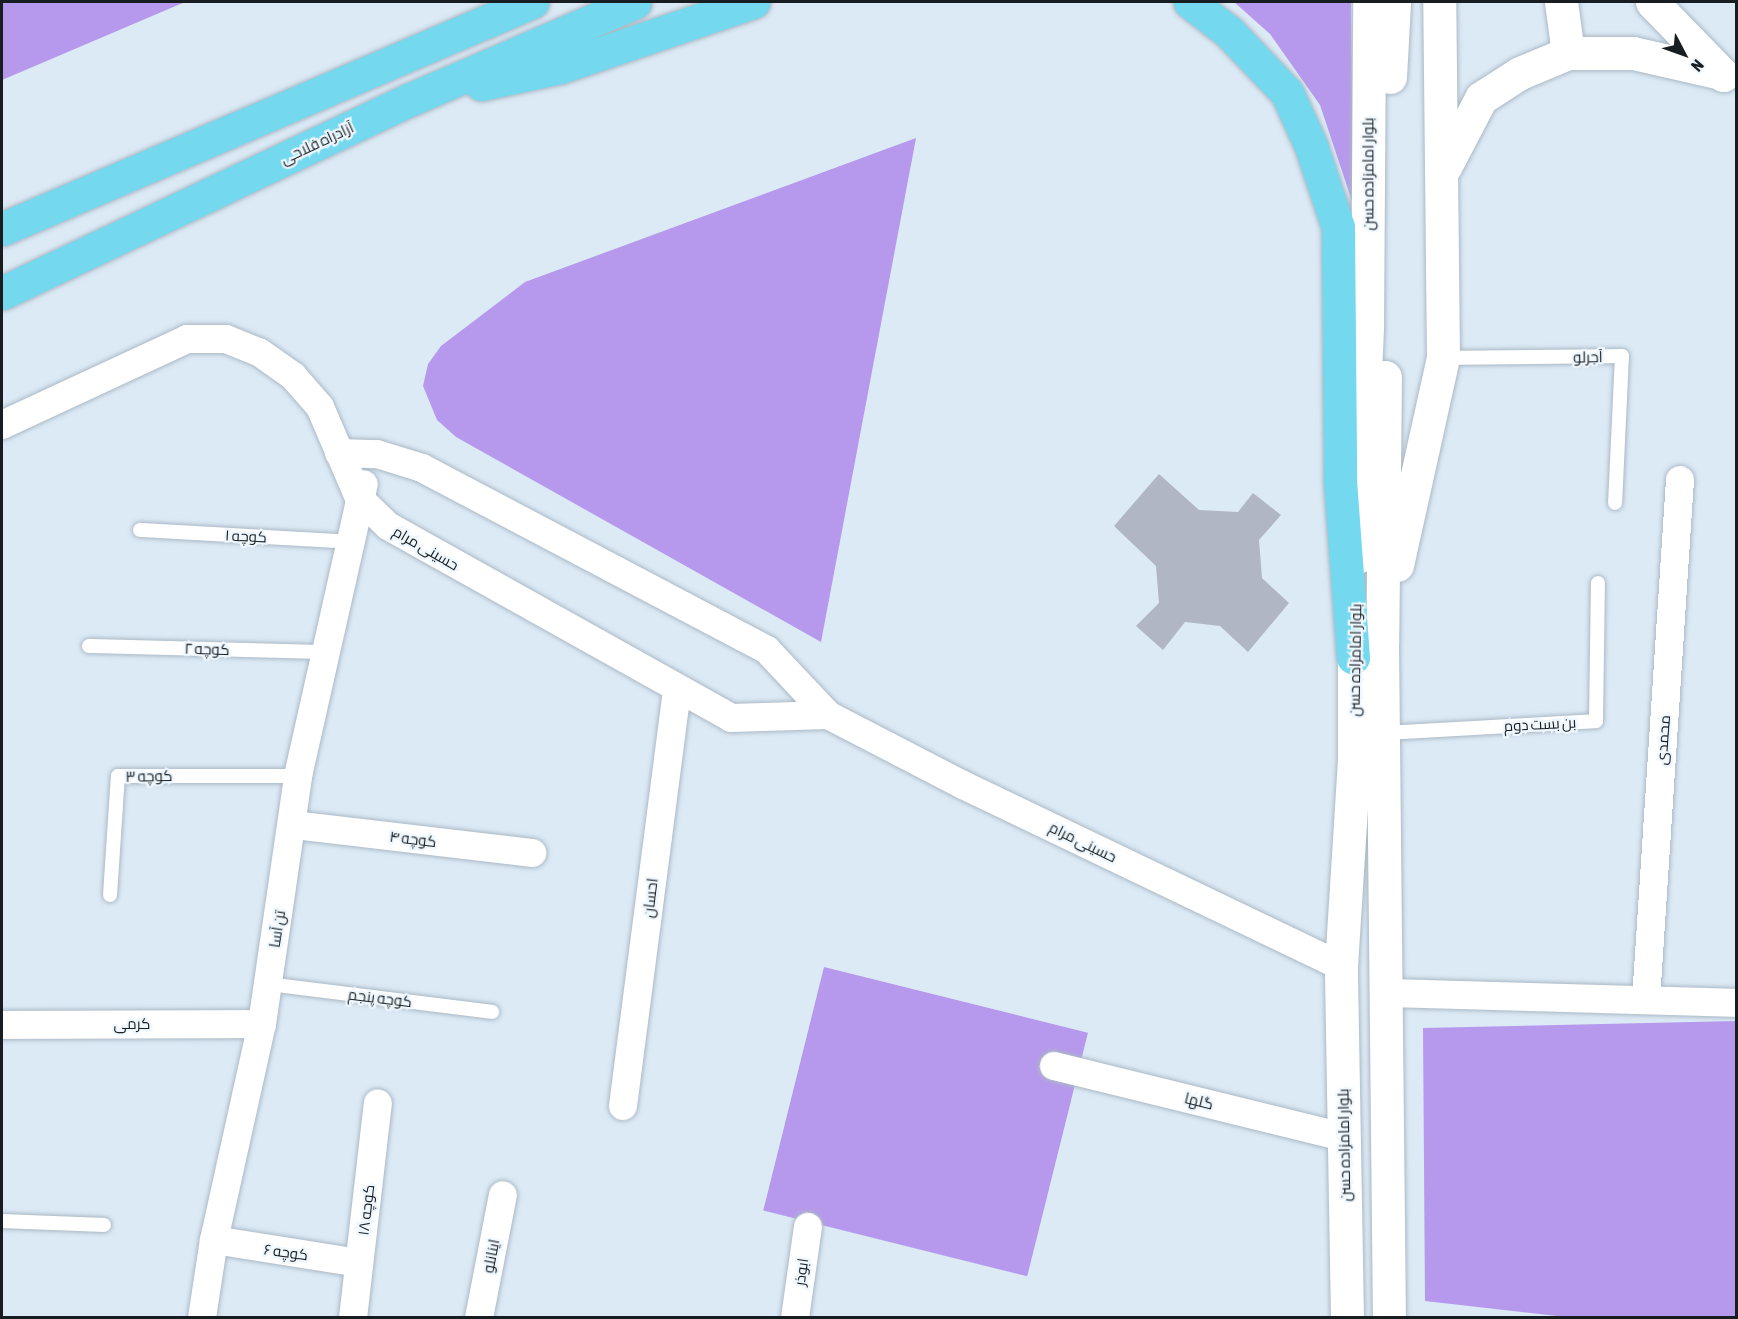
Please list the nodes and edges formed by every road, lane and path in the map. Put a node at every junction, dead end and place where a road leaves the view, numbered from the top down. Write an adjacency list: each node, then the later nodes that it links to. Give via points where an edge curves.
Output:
1 (531, 2): 14 (highway)
2 (635, 2): 12 (highway, آزادراه فلاحی)
3 (753, 2): 12 (highway, via 560,67)
4 (1190, 2): 29 (highway, via 1247,48 1287,93 1311,146 1338,227 1340,480)
5 (1369, 2): 29 (main road, بلوار امامزاده حسن, via 1367,326)
6 (1394, 2): 26 (main road, بلوار امامزاده حسن, via 1383,198)
7 (1439, 2): 13 (main road)
8 (1561, 2): 10 (main road)
9 (1652, 2): 11 (main road)
10 (1568, 53): 11 (main road, via 1633,53); 13 (main road, via 1520,73 1481,98)
11 (1729, 81)
12 (409, 100): 15 (highway, آزادراه فلاحی)
13 (1444, 169): 16 (main road)
14 (2, 229)
15 (2, 293)
16 (1443, 358): 22 (lane, آجرلو, via 1622,356); 26 (main road)
17 (2, 425): 18 (street, via 187,339 226,339 259,352 293,376 320,407)
18 (339, 453): 19 (street, حسینی مرام); 21 (street, حسینی مرام)
19 (376, 454): 21 (street, تن آسا); 31 (street, حسینی مرام, via 422,468 767,650)
20 (1680, 480): 40 (street, محمدی)
21 (359, 498): 24 (street, تن آسا); 30 (street, حسینی مرام, via 388,526)
22 (1615, 503)
23 (140, 530): 24 (lane, کوچه ۱)
24 (352, 542): 28 (street, تن آسا)
25 (1598, 583): 32 (lane, بن بست دوم, via 1596,721)
26 (1384, 612): 32 (main road, بلوار امامزاده حسن)
27 (89, 646): 28 (lane, کوچه ۲)
28 (326, 652): 33 (street, تن آسا)
29 (1353, 658): 37 (main road, بلوار امامزاده حسن, via 1354,759)
30 (677, 690): 31 (street, حسینی مرام, via 731,718); 47 (street, احسان)
31 (828, 715): 37 (street, حسینی مرام)
32 (1383, 733): 39 (main road, بلوار امامزاده حسن)
33 (298, 776): 34 (street, تن آسا); 36 (lane, کوچه ۳, via 118,776)
34 (294, 825): 35 (street, کوچه ۴); 38 (street, تن آسا)
35 (532, 853)
36 (110, 895)
37 (1341, 966): 48 (main road, بلوار امامزاده حسن)
38 (268, 984): 42 (lane, کوچه پنجم); 43 (street, تن آسا)
39 (1386, 993): 40 (street); 60 (main road, بلوار امامزاده حسن)
40 (1646, 1000): 41 (street)
41 (1736, 1003)
42 (492, 1012)
43 (262, 1024): 44 (street, کرمی); 53 (street, تن آسا)
44 (2, 1025)
45 (1054, 1066): 48 (street, گلها)
46 (378, 1104): 54 (street, کوچه ۱۸)
47 (623, 1106)
48 (1344, 1137): 59 (main road, بلوار امامزاده حسن)
49 (503, 1195): 57 (street, اینانلو)
50 (2, 1221): 51 (lane)
51 (104, 1225)
52 (808, 1227): 58 (street, ابوذر)
53 (214, 1240): 54 (street, کوچه ۶); 55 (street, تن آسا)
54 (359, 1263): 56 (street, کوچه ۱۸)
55 (202, 1317)
56 (353, 1317)
57 (479, 1317)
58 (795, 1317)
59 (1347, 1317)
60 (1389, 1317)

